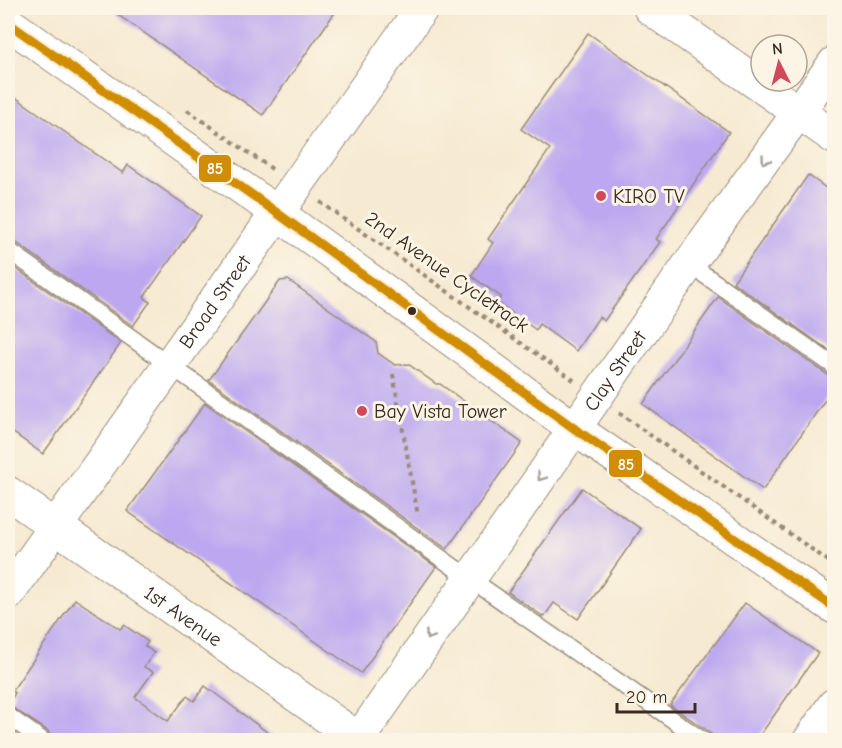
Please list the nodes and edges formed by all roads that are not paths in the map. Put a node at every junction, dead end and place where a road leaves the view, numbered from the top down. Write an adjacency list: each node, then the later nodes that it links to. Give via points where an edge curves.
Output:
1 (422, 8): 7 (main road, Broad Street)
2 (650, 8): 5 (main road)
3 (8, 22): 7 (main road)
4 (834, 63): 5 (street, Clay Street)
5 (799, 112): 6 (main road); 9 (street, Clay Street, one-way to 9)
6 (834, 137)
7 (277, 213): 10 (main road, Broad Street); 12 (main road)
8 (8, 250): 10 (lane)
9 (689, 264): 11 (lane); 12 (street, Clay Street)
10 (170, 364): 14 (main road, Broad Street); 15 (lane)
11 (834, 366)
12 (575, 429): 15 (street, Clay Street, one-way to 15); 17 (main road)
13 (8, 493): 14 (main road, 1st Avenue)
14 (55, 527): 16 (main road, Broad Street); 20 (main road, 1st Avenue)
15 (469, 578): 20 (street, Clay Street, one-way to 20); 22 (lane)
16 (8, 594)
17 (834, 606)
18 (834, 705): 23 (main road)
19 (8, 716): 21 (lane)
20 (359, 740)
21 (42, 741)
22 (702, 741)
23 (810, 741)

